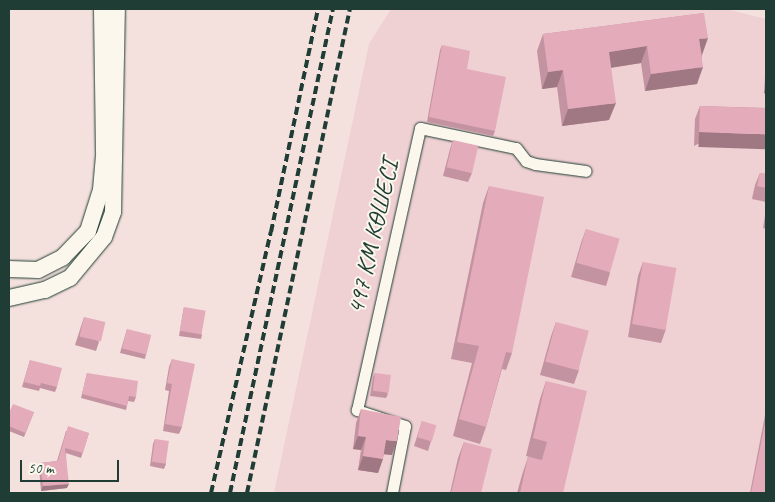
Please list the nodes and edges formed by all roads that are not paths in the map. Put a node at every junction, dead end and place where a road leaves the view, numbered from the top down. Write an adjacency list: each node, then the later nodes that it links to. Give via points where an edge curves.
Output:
1 (102, 9): 4 (main road, via 104,152 101,190 94,215 78,245 64,257 38,270)
2 (118, 9): 5 (main road, via 113,212 104,237 70,278 45,290)
3 (586, 171): 6 (street, 497 КМ КӨШЕСІ, via 535,164 526,161 516,148 420,128 356,410 405,426)
4 (9, 269)
5 (9, 298)
6 (392, 493)

